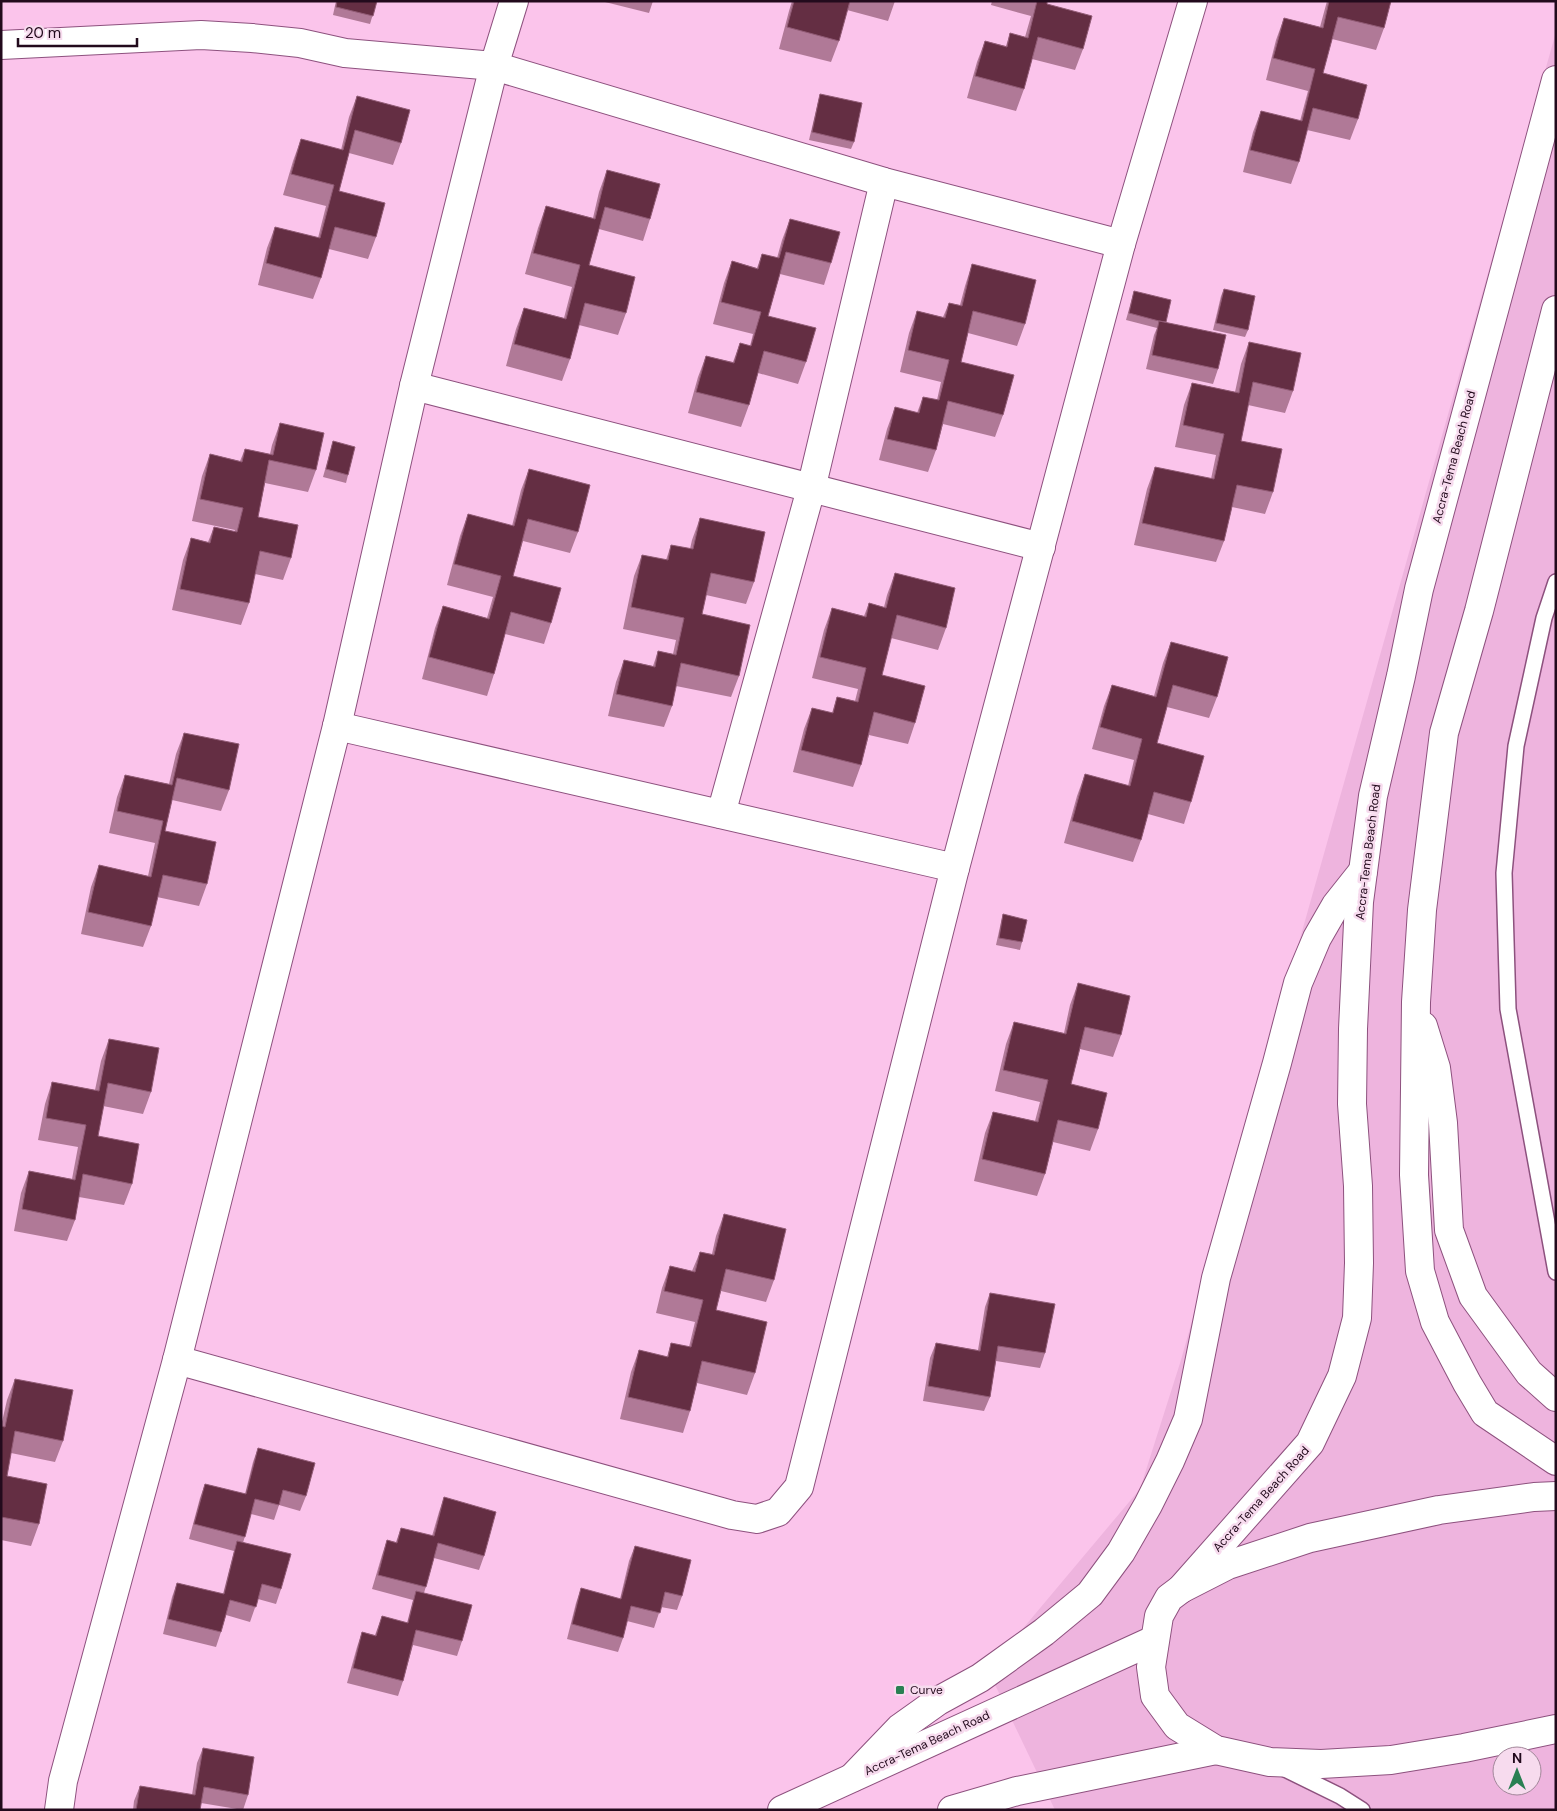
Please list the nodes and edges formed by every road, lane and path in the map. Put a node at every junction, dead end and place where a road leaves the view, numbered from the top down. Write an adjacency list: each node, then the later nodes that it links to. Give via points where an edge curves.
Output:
1 (514, 1): 4 (street)
2 (1193, 1): 7 (street)
3 (1, 45): 4 (street, via 201,35 300,43 345,53)
4 (494, 66): 6 (street); 9 (street)
5 (1556, 80): 16 (street, Accra-Tema Beach Road, via 1419,589 1373,796)
6 (884, 182): 7 (street); 10 (street)
7 (1121, 244): 11 (street)
8 (1556, 310): 17 (street, via 1444,733 1422,910)
9 (414, 386): 10 (street); 13 (street)
10 (811, 489): 11 (street); 14 (street)
11 (1041, 547): 15 (street)
12 (1556, 582): 18 (lane, via 1544,618 1516,746 1504,873 1508,1009)
13 (337, 726): 14 (street); 19 (street)
14 (721, 814): 15 (street)
15 (955, 868): 19 (street, via 799,1487 778,1512 757,1519 732,1516)
16 (1363, 871): 23 (street, Accra-Tema Beach Road, via 1353,1028 1352,1104 1358,1186 1357,1318 1342,1376 1310,1444); 28 (street, via 1322,930 1298,983 1216,1278 1188,1419 1144,1513 1090,1594 980,1678 938,1701 900,1728)
17 (1416, 1002): 20 (street, via 1436,1068 1443,1123 1449,1230 1473,1296 1528,1373); 21 (street, via 1415,1194 1420,1271 1435,1322 1485,1413)
18 (1556, 1272)
19 (177, 1360): 29 (street, via 63,1781)
20 (1556, 1397)
21 (1556, 1461)
22 (1556, 1496): 23 (street, via 1534,1496 1439,1510 1310,1538 1228,1565)
23 (1181, 1589): 24 (street, Accra-Tema Beach Road, via 1169,1598 1159,1616)
24 (1154, 1640): 26 (street, Accra-Tema Beach Road, via 1151,1667 1155,1696 1177,1726); 28 (street, Accra-Tema Beach Road)
25 (1556, 1729): 27 (street, via 1391,1760 1321,1764)
26 (1216, 1750): 27 (street); 31 (street, via 1017,1791)
27 (1270, 1762): 32 (lane)
28 (853, 1777): 30 (street, Accra-Tema Beach Road)
29 (59, 1810)
30 (782, 1810)
31 (952, 1810)
32 (1362, 1810)

